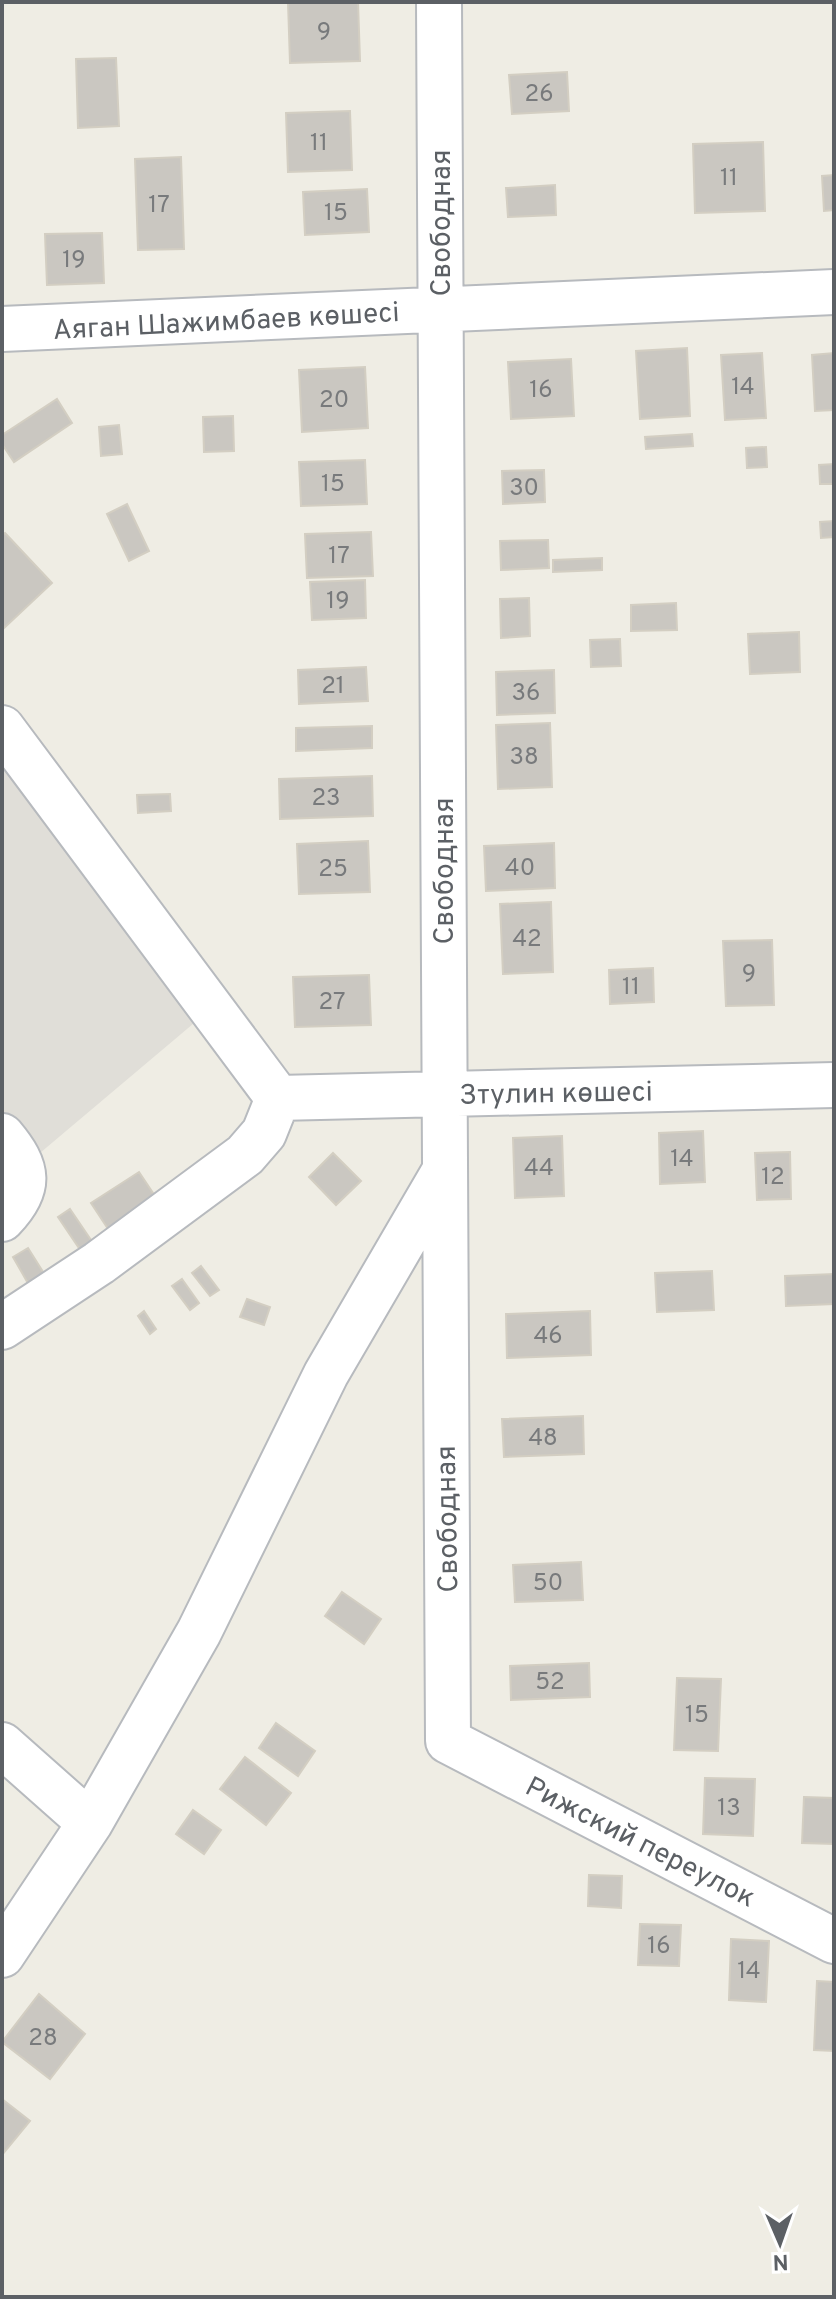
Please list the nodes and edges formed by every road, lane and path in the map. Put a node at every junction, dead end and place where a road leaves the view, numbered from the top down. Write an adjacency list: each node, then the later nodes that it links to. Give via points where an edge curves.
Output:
1 (439, 2): 3 (street, Свободная)
2 (834, 292): 3 (street, Аяган Шажимбаев көшесі)
3 (441, 310): 4 (street, Аяган Шажимбаев көшесі); 7 (street, Свободная)
4 (2, 329)
5 (2, 728): 8 (street)
6 (834, 1085): 7 (street, Зтулин көшесі)
7 (445, 1094): 8 (street, Зтулин көшесі); 10 (street, Свободная)
8 (278, 1098): 12 (street, via 274,1116 245,1155)
9 (2, 1136): 11 (street, via 18,1159 25,1187)
10 (443, 1174): 13 (street, Свободная); 15 (street, via 326,1374 199,1632)
11 (2, 1219)
12 (2, 1327)
13 (448, 1741): 16 (street, Рижский переулок)
14 (2, 1745): 15 (street)
15 (90, 1823): 17 (street)
16 (834, 1941)
17 (2, 1955)

